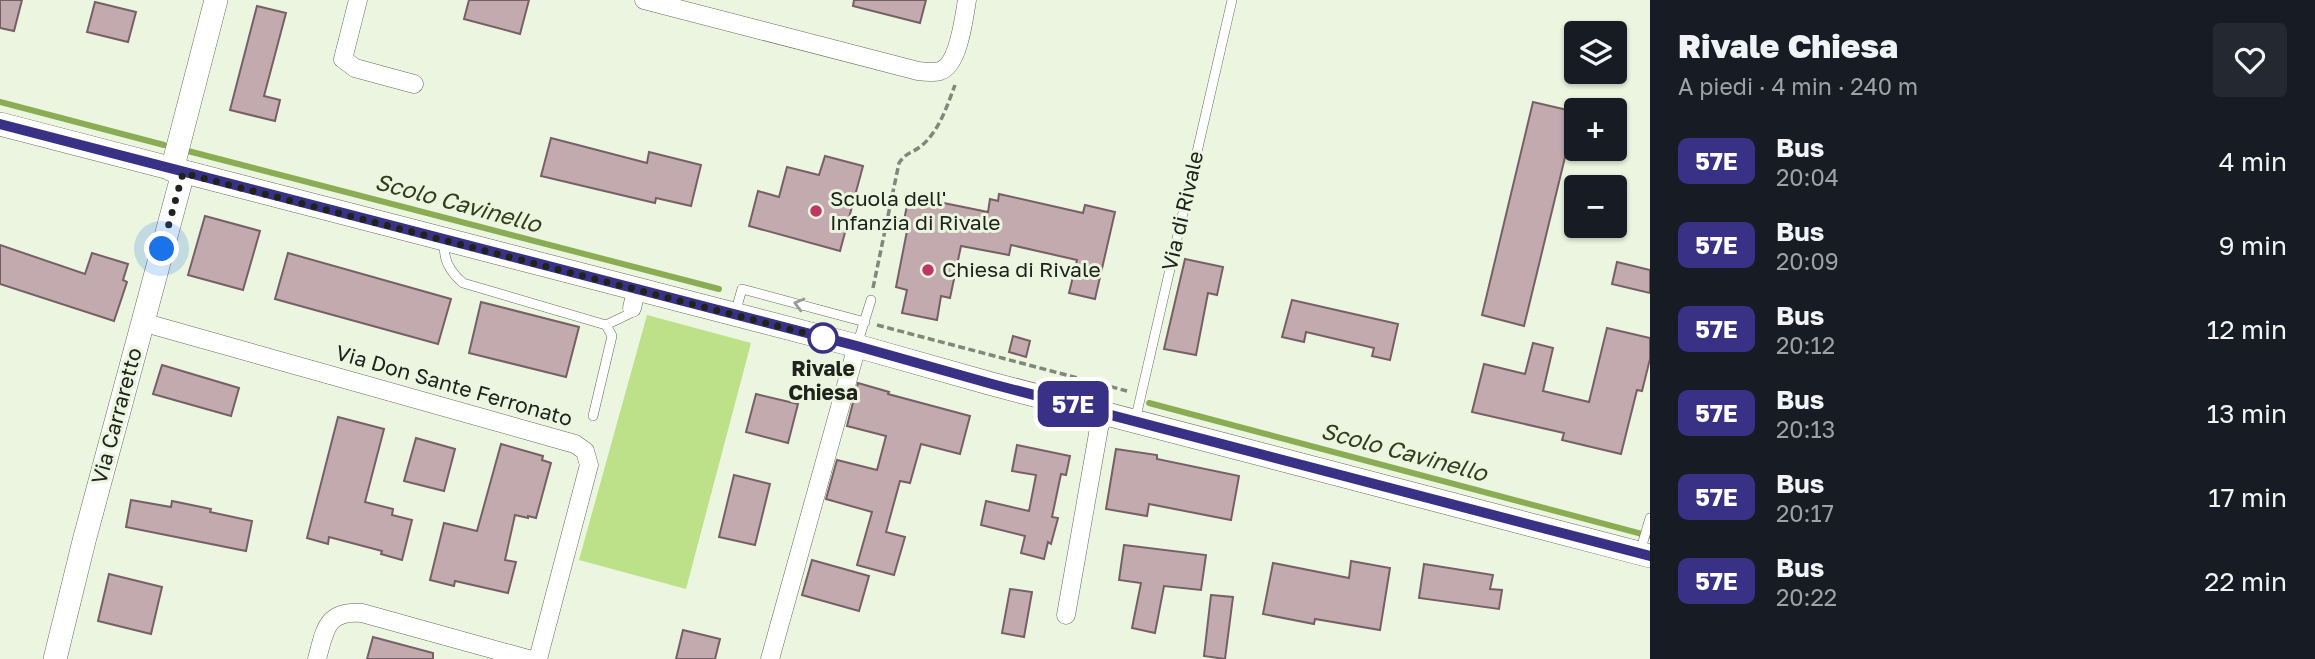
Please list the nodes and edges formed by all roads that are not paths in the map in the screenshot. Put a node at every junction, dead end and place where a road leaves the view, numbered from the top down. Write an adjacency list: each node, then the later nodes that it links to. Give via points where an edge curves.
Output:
1 (216, 0): 8 (street, Via Carraretto)
2 (358, 0): 6 (street, via 343,59 355,68)
3 (644, 0): 4 (street, via 930,72 946,68 954,57)
4 (968, 0)
5 (1232, 0): 19 (lane, Via di Rivale)
6 (414, 84)
7 (0, 124): 8 (street)
8 (178, 171): 9 (street); 13 (street, Via Carraretto)
9 (445, 241): 10 (street); 15 (lane, via 446,260 463,283)
10 (634, 299): 12 (street); 15 (lane, via 629,314)
11 (871, 300): 14 (lane)
12 (734, 316): 14 (lane, one-way to 12, via 742,289); 16 (street)
13 (142, 322): 23 (street, Via Carraretto); 26 (street, Via Don Sante Ferronato, via 575,444 584,451 589,465)
14 (865, 322): 16 (lane)
15 (606, 325): 18 (lane, Via Don Sante Ferronato, via 612,336)
16 (857, 346): 17 (street); 27 (street)
17 (1104, 413): 19 (street); 22 (street)
18 (593, 416)
19 (1135, 421): 21 (street)
20 (1650, 519): 21 (lane)
21 (1644, 551)
22 (1066, 615)
23 (55, 659)
24 (317, 659): 25 (street, via 330,620 349,612)
25 (528, 659)
26 (538, 659)
27 (770, 659)

